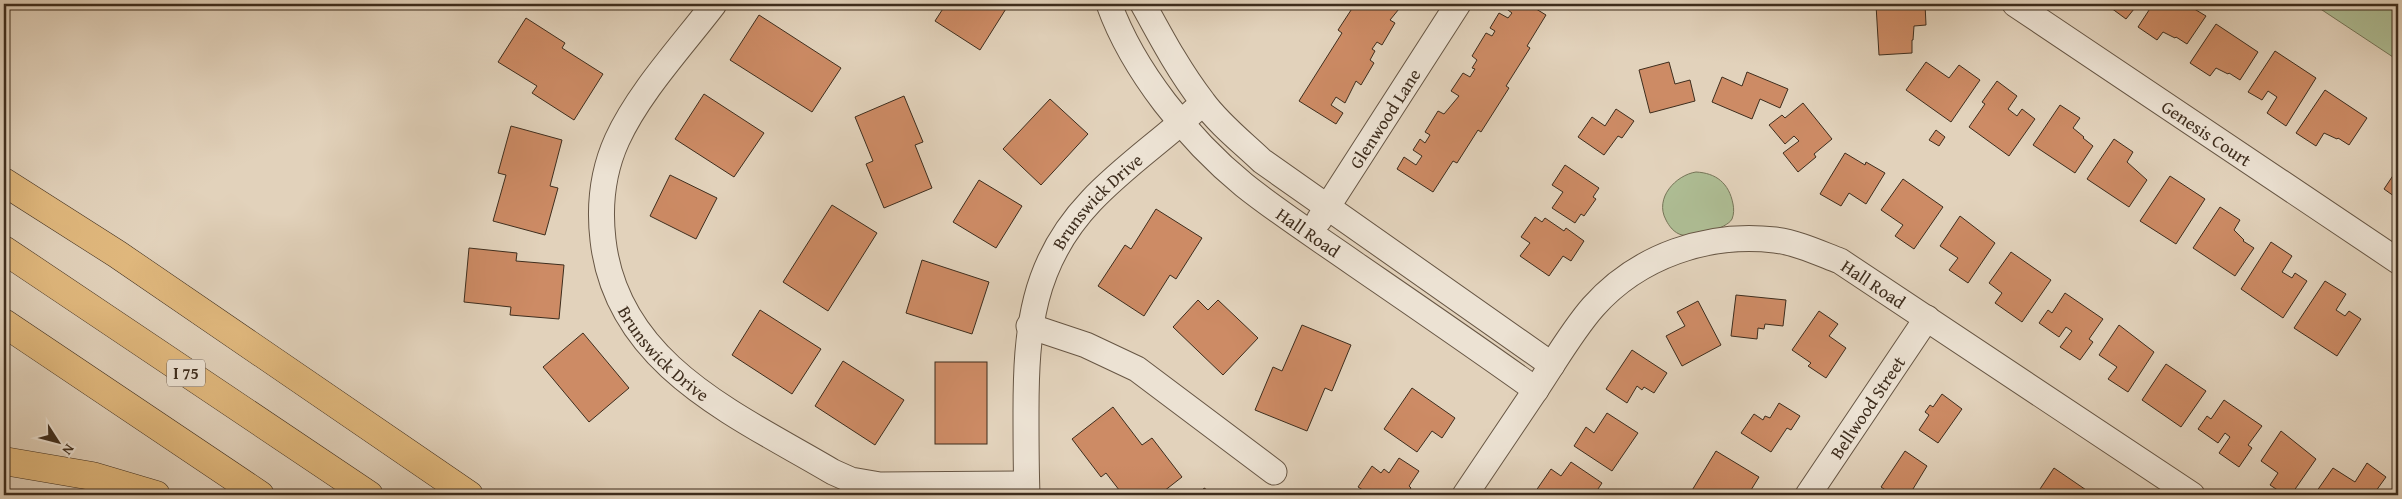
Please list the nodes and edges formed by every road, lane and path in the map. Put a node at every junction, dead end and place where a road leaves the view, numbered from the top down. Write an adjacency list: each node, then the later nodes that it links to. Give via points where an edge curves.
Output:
1 (714, 4): 22 (street, Brunswick Drive, via 633,110 617,140 604,179 601,226 604,255 622,308 637,332 669,367 705,394 824,467 851,480 880,485)
2 (1109, 4): 7 (street, Hall Road, via 1131,51 1153,86)
3 (1143, 4): 6 (street, Hall Road)
4 (1458, 4): 10 (street, Glenwood Lane)
5 (2016, 4): 14 (street, Genesis Court)
6 (1203, 103): 7 (street, Brunswick Drive); 10 (street, Hall Road, via 1262,161)
7 (1182, 122): 11 (street, Hall Road, via 1203,147 1244,185); 17 (street, Brunswick Drive, via 1106,185 1075,219 1047,267)
8 (4, 161): 13 (highway)
9 (4, 182): 13 (highway)
10 (1328, 206): 11 (street, Glenwood Lane); 18 (street, Hall Road)
11 (1311, 233): 19 (street, Hall Road)
12 (4, 250): 26 (highway, I 75)
13 (117, 254): 27 (highway)
14 (2398, 261)
15 (1927, 318): 18 (street, Hall Road, via 1840,261 1776,240 1730,239 1666,254 1632,274 1594,306); 23 (street, Hall Road); 29 (street, Bellwood Street)
16 (4, 323): 25 (highway)
17 (1029, 326): 21 (street, via 1086,345 1137,369); 22 (street, Brunswick Drive)
18 (1552, 366): 19 (street, Hall Road)
19 (1536, 390): 28 (street)
20 (4, 461): 24 (highway, via 92,476)
21 (1274, 472)
22 (1026, 489)
23 (2187, 494)
24 (156, 495)
25 (260, 495)
26 (369, 495)
27 (469, 495)
28 (1465, 495)
29 (1808, 495)

